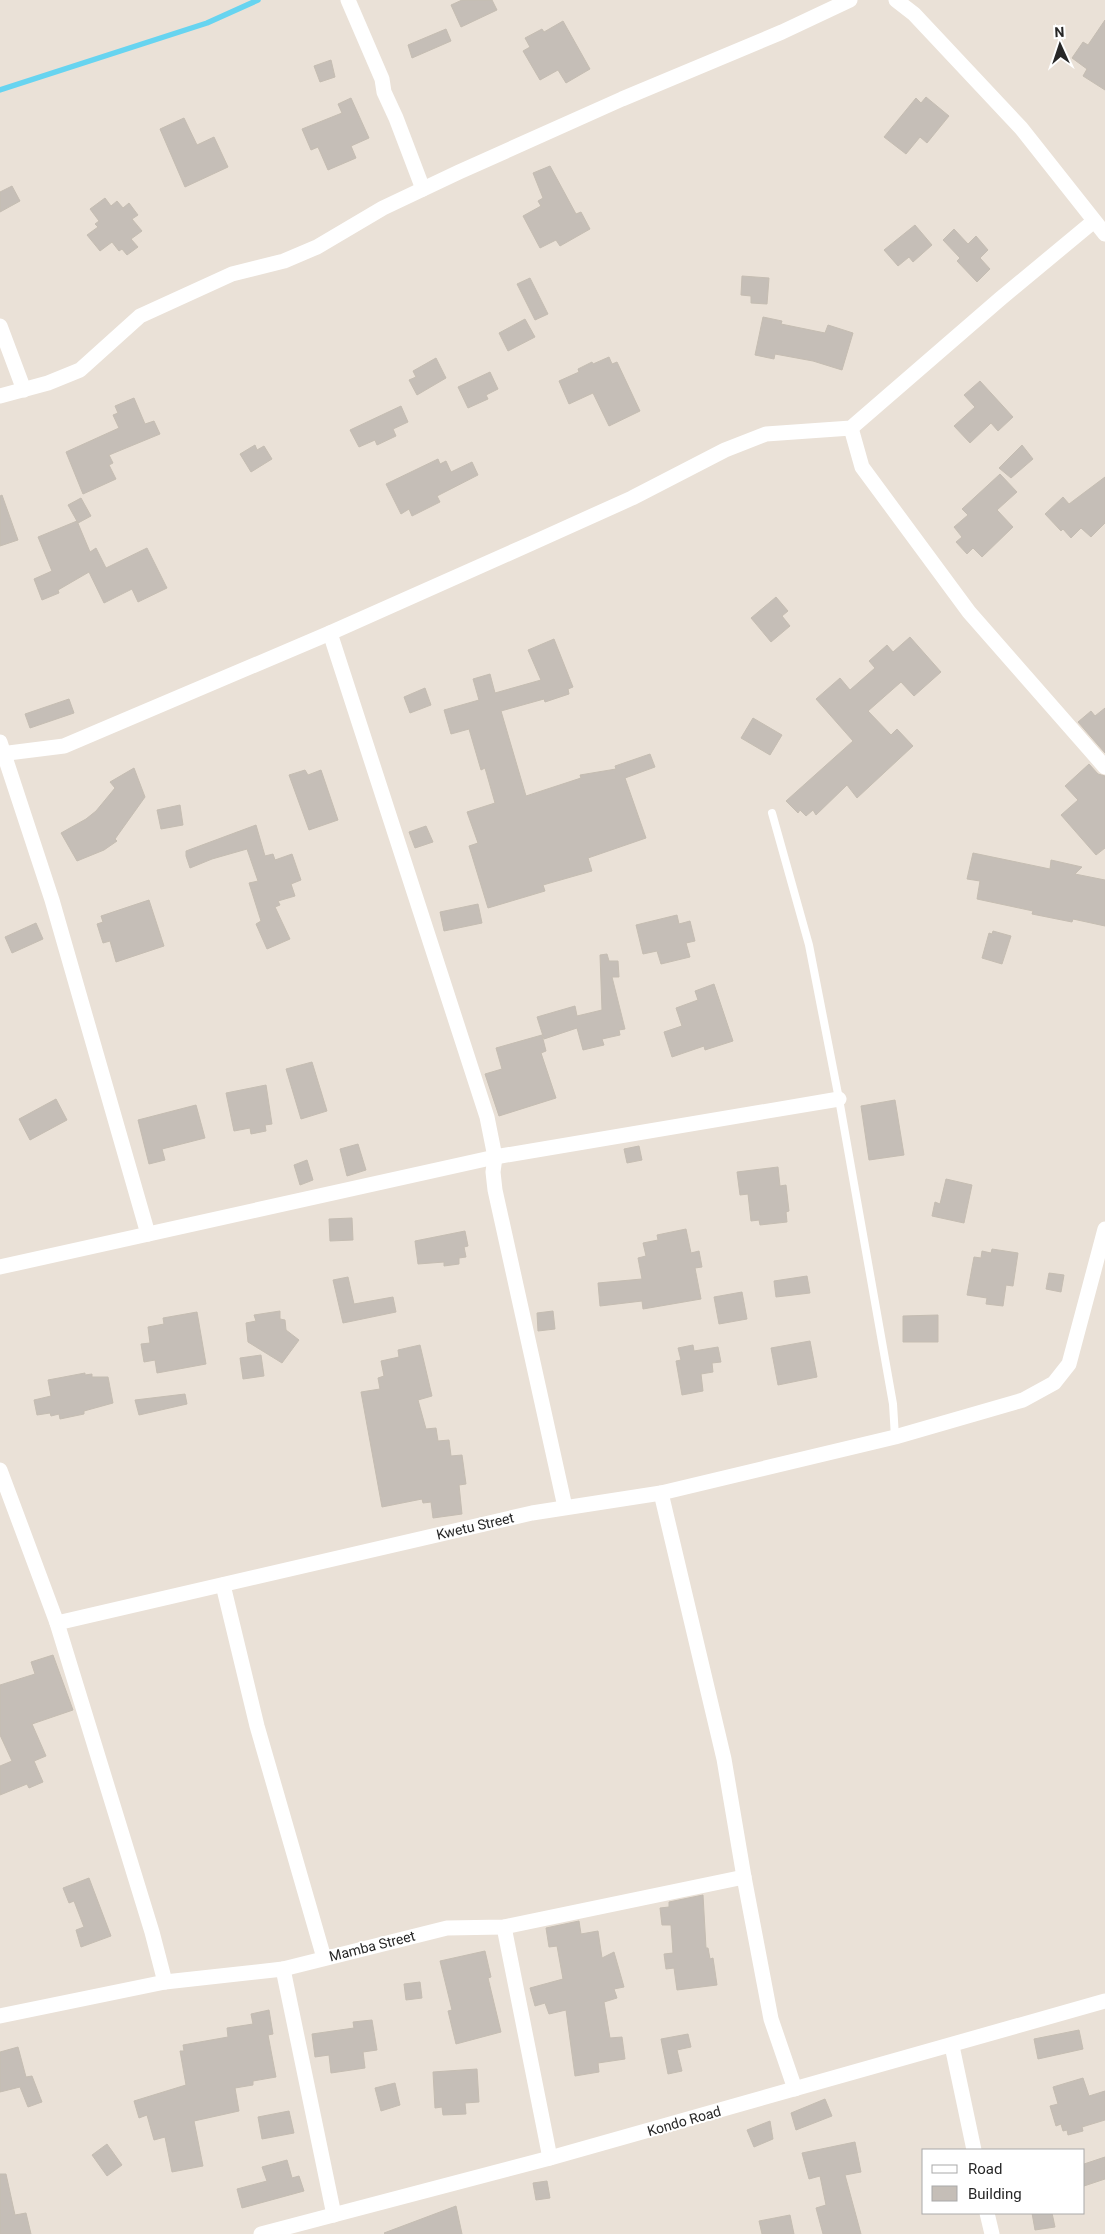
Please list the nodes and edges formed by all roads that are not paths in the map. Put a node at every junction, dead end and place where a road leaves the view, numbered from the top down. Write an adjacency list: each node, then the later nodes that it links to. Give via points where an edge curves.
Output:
1 (348, 0): 4 (street)
2 (850, 0): 4 (street)
3 (896, 0): 5 (street, via 914,14 1021,128)
4 (423, 189): 8 (street, via 383,208 317,247 284,261 232,274 140,316 80,370)
5 (1094, 222): 6 (street); 10 (street)
6 (1105, 234)
7 (0, 326): 8 (street)
8 (24, 390): 9 (street)
9 (0, 396)
10 (852, 428): 11 (street, via 766,434 725,450 632,498); 13 (street, via 862,467 964,605)
11 (330, 633): 12 (street, via 64,746); 16 (street, via 487,1117)
12 (1, 750): 18 (street, via 52,900)
13 (1105, 767)
14 (772, 813): 15 (lane, via 809,945)
15 (839, 1099): 16 (street); 20 (lane, via 893,1404)
16 (495, 1157): 18 (street); 23 (street, via 495,1190)
17 (1105, 1229): 20 (street, Kwetu Street, via 1069,1364 1054,1384 1022,1400)
18 (148, 1234): 19 (street)
19 (0, 1267)
20 (895, 1437): 22 (street, Kwetu Street)
21 (0, 1470): 25 (street)
22 (661, 1493): 23 (street, Kwetu Street); 26 (street, via 724,1759)
23 (565, 1507): 24 (street, Kwetu Street)
24 (223, 1585): 25 (street, Kwetu Street); 28 (street, via 257,1726)
25 (57, 1622): 30 (street)
26 (744, 1877): 27 (street, Mamba Street); 34 (street, via 771,2019)
27 (504, 1927): 28 (street, Mamba Street, via 447,1928); 36 (street)
28 (324, 1958): 29 (street, Mamba Street)
29 (283, 1969): 30 (street, Mamba Street); 38 (street)
30 (165, 1982): 32 (street, Mamba Street)
31 (1105, 2001): 33 (street, Kondo Road)
32 (0, 2016)
33 (952, 2046): 34 (street, Kondo Road); 35 (street)
34 (795, 2090): 36 (street, Kondo Road)
35 (974, 2149)
36 (550, 2158): 38 (street, Kondo Road)
37 (987, 2214): 40 (street)
38 (334, 2215): 39 (street, Kondo Road)
39 (261, 2234)
40 (992, 2234)

